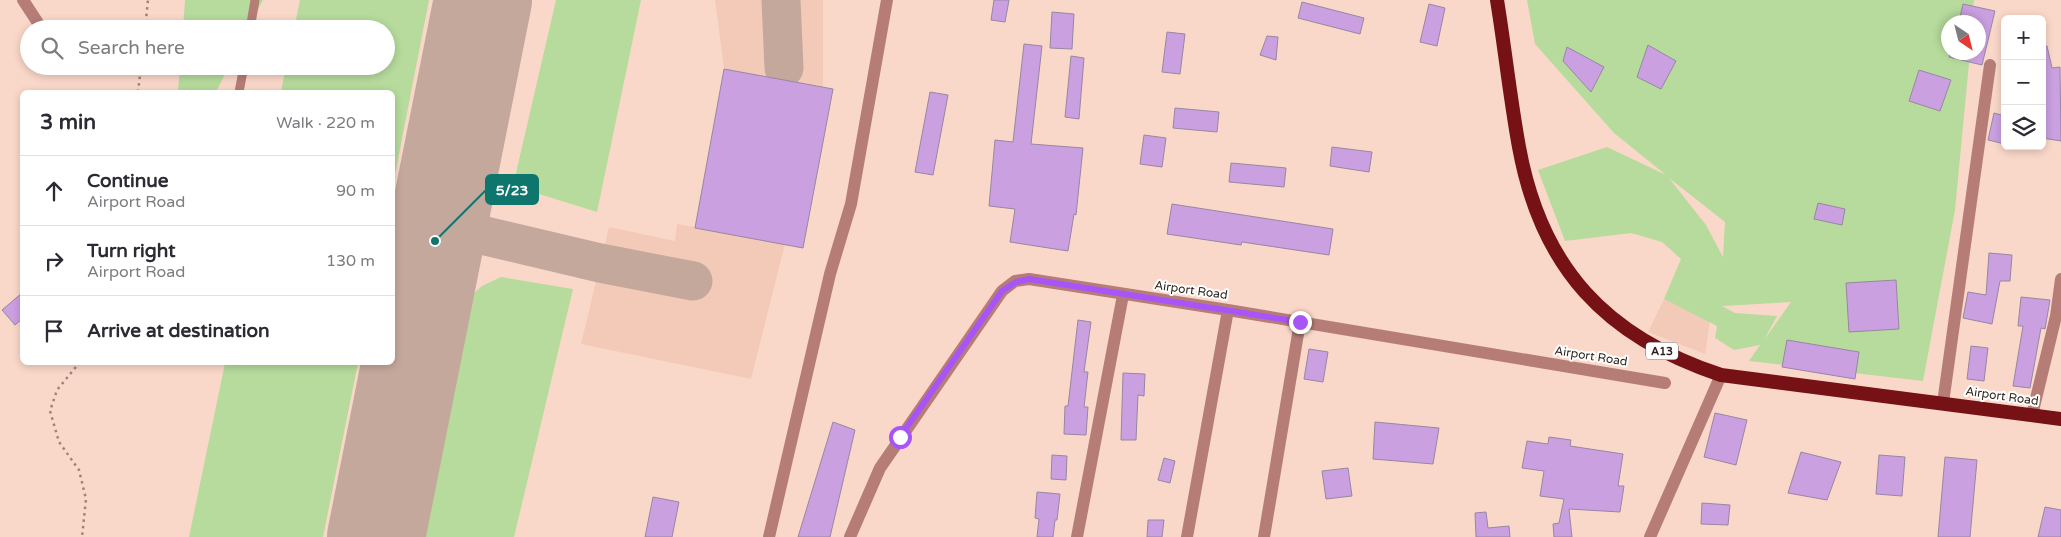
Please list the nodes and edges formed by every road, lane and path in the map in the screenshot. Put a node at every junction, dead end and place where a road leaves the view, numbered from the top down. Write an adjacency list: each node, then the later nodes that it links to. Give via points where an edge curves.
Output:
1 (23, 0): 6 (street)
2 (148, 0): 7 (path)
3 (256, 0): 8 (lane)
4 (887, 0): 25 (street, via 851,204 830,274)
5 (1497, 0): 19 (highway, Airport Road / A13, via 1526,175 1536,209 1567,269 1599,308 1622,327 1668,354)
6 (36, 20)
7 (146, 20)
8 (252, 20)
9 (1990, 65): 21 (street)
10 (140, 75): 12 (path)
11 (242, 75): 13 (lane)
12 (138, 90)
13 (239, 90)
14 (2061, 280): 22 (street, via 2056,316)
15 (1124, 295): 16 (street, Airport Road); 26 (street, Airport Road, via 1029,279 1016,282 1002,291 880,468); 27 (street)
16 (1228, 310): 17 (street, Airport Road); 28 (street)
17 (1300, 322): 20 (street, Airport Road); 29 (street)
18 (78, 365): 24 (path, via 57,390 50,411 59,442 79,470 86,499)
19 (1721, 374): 21 (highway, Airport Road / A13); 30 (street)
20 (1665, 383)
21 (1942, 402): 22 (highway, Airport Road / A13)
22 (2032, 415): 23 (highway, Airport Road / A13)
23 (2061, 419)
24 (82, 537)
25 (769, 537)
26 (850, 537)
27 (1077, 537)
28 (1187, 537)
29 (1264, 537)
30 (1650, 537)

